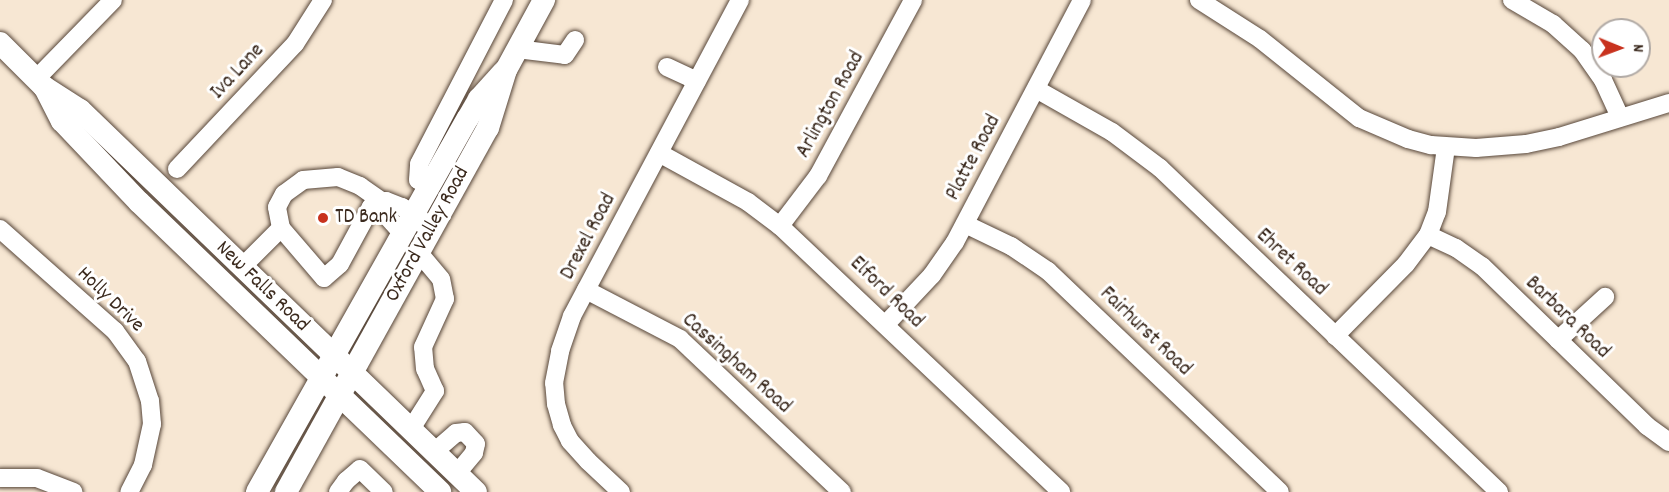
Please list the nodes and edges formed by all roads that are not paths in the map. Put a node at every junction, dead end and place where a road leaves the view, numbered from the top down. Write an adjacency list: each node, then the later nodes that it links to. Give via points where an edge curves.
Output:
1 (113, 0): 16 (street)
2 (323, 0): 22 (street, Iva Lane, via 295,44)
3 (504, 0): 23 (street, via 419,164 418,180)
4 (544, 0): 12 (main road, Oxford Valley Road)
5 (740, 0): 15 (street, Drexel Road)
6 (912, 0): 27 (street, Arlington Road, via 818,176)
7 (1082, 0): 17 (street, Platte Road)
8 (1198, 0): 20 (street, via 1260,39 1359,118 1408,140)
9 (1512, 0): 19 (street, via 1553,24 1582,50 1603,80)
10 (0, 43): 16 (main road, New Falls Road)
11 (570, 48): 12 (street)
12 (517, 49): 14 (main road, Oxford Valley Road)
13 (667, 67): 15 (street)
14 (506, 70): 23 (main road, Oxford Valley Road, via 479,99); 31 (main road, Oxford Valley Road, via 488,128)
15 (697, 81): 21 (street, Drexel Road)
16 (40, 83): 32 (main road, New Falls Road, via 80,110); 41 (main road, New Falls Road, via 62,121 116,178)
17 (1036, 89): 26 (street, Platte Road); 37 (street, Ehret Road, via 1112,132 1160,168)
18 (1669, 103): 19 (street)
19 (1620, 117): 20 (street, via 1526,144)
20 (1446, 147): 30 (street, via 1437,212)
21 (659, 153): 27 (street, Elford Road, via 748,202); 34 (street, Drexel Road)
22 (177, 169)
23 (431, 186): 25 (main road, Oxford Valley Road)
24 (377, 205): 25 (street, via 402,207); 28 (street, via 360,186 338,177 303,180 284,194 277,207); 28 (street, via 340,264 324,278)
25 (409, 224): 33 (street, via 422,220 402,262); 39 (main road, Oxford Valley Road)
26 (964, 224): 36 (street, Platte Road, via 932,275); 59 (street, Fairhurst Road, via 1011,246 1048,271)
27 (780, 226): 36 (street, Elford Road)
28 (281, 228): 32 (street)
29 (0, 229): 49 (street, Holly Drive, via 115,331 137,361 150,401 152,424 142,465)
30 (1428, 235): 37 (street, via 1406,264); 38 (street, Barbara Road, via 1482,266)
31 (419, 253): 33 (main road, Oxford Valley Road); 43 (street, via 441,279 445,299 423,347 425,369 435,391)
32 (242, 267): 39 (main road, New Falls Road)
33 (401, 285): 40 (main road, Oxford Valley Road)
34 (586, 290): 56 (street, Drexel Road, via 560,351 554,383 556,404 570,441); 57 (street, Cassingham Road, via 680,339)
35 (1605, 297): 38 (street)
36 (886, 324): 58 (street, Elford Road)
37 (1335, 336): 60 (street, Ehret Road)
38 (1558, 340): 44 (street, Barbara Road, via 1647,426)
39 (334, 356): 40 (main road, New Falls Road); 41 (main road, Oxford Valley Road)
40 (351, 372): 42 (main road, Oxford Valley Road); 43 (main road, New Falls Road)
41 (321, 377): 42 (main road, New Falls Road); 50 (main road, Oxford Valley Road)
42 (338, 394): 51 (main road, Oxford Valley Road); 54 (main road, New Falls Road)
43 (411, 429): 45 (main road, New Falls Road)
44 (1669, 442)
45 (434, 452): 46 (main road, New Falls Road); 46 (street, via 456,433 465,432 476,444 474,453)
46 (457, 473): 55 (main road, New Falls Road)
47 (0, 478): 48 (street, via 37,478)
48 (73, 492)
49 (129, 492)
50 (257, 492)
51 (286, 492)
52 (338, 492): 53 (street, via 360,469)
53 (384, 492)
54 (441, 492)
55 (476, 492)
56 (621, 492)
57 (842, 492)
58 (1060, 492)
59 (1280, 492)
60 (1499, 492)

